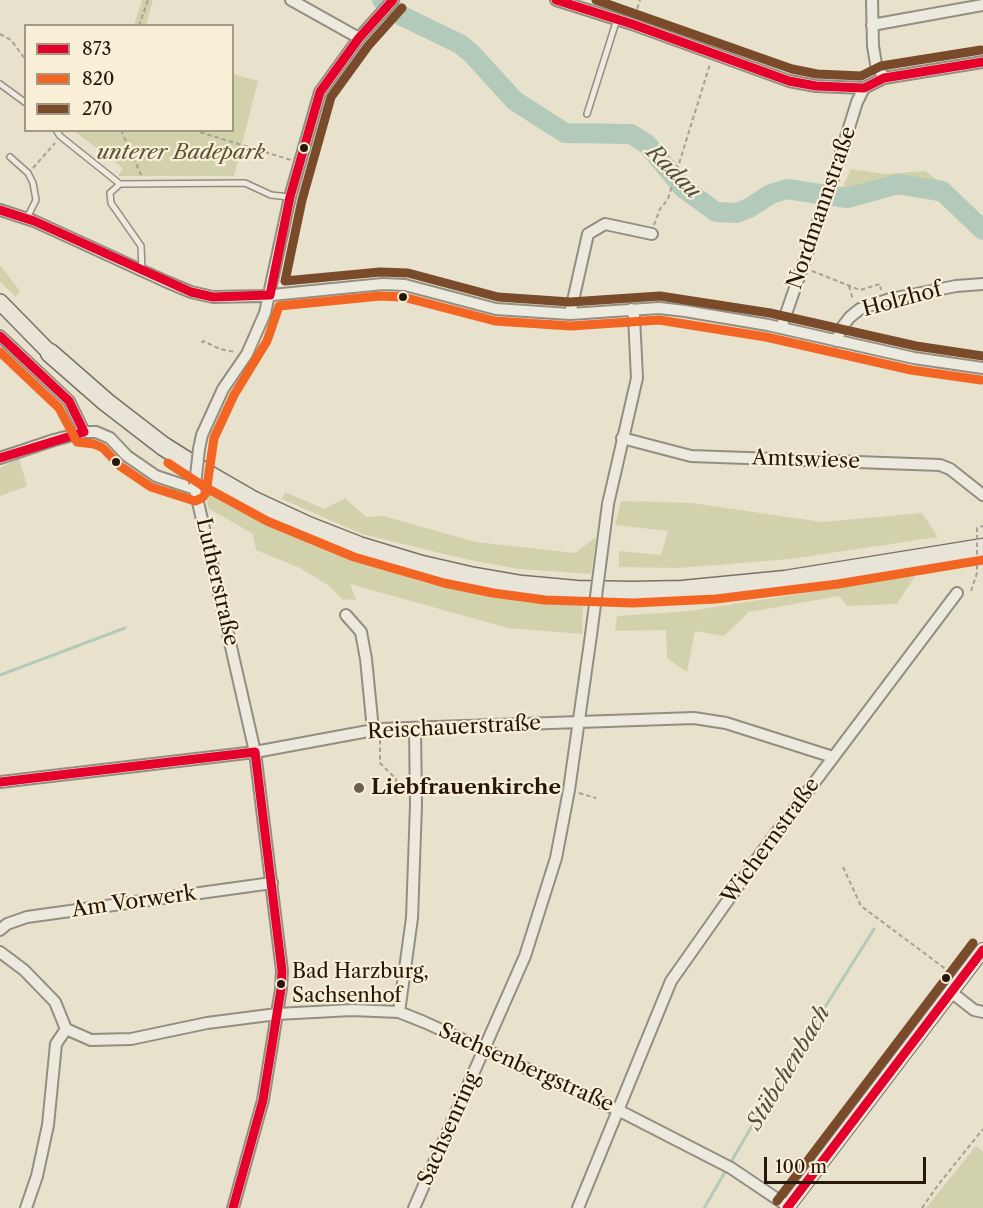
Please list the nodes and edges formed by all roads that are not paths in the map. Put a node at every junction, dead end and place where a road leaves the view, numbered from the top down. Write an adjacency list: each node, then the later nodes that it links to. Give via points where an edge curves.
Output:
1 (291, 0): 8 (street)
2 (556, 0): 6 (street)
3 (872, 0): 7 (street)
4 (390, 3): 8 (street, Lutherstraße)
5 (983, 5): 7 (street)
6 (617, 19): 12 (street, via 789,81); 14 (lane)
7 (872, 25): 10 (street, via 876,64)
8 (359, 38): 18 (street, Lutherstraße, via 320,93)
9 (983, 62): 10 (street)
10 (884, 78): 12 (street)
11 (0, 84): 13 (lane)
12 (864, 88): 28 (street, Nordmannstraße)
13 (24, 102)
14 (587, 114)
15 (57, 132): 17 (lane)
16 (10, 157): 20 (lane, via 33,183 36,200)
17 (120, 184): 18 (lane, via 245,183 271,195); 22 (lane, via 111,193 111,203 141,246)
18 (290, 197): 24 (street, Lutherstraße)
19 (0, 210): 20 (street)
20 (27, 218): 22 (street)
21 (652, 234): 27 (street, via 605,225 588,234)
22 (142, 270): 24 (street, via 191,292 213,297)
23 (983, 284): 30 (street, Holzhof, via 884,301 856,312)
24 (270, 295): 27 (street, via 405,285 496,309); 36 (street, Lutherstraße, bridge, via 266,314 202,435)
25 (0, 302): 31 (main road)
26 (631, 309): 27 (street); 28 (street, via 685,310); 34 (street, Sachsenring, via 637,378)
27 (570, 314)
28 (781, 328): 30 (street)
29 (0, 336): 33 (street, via 69,401)
30 (836, 341): 32 (street)
31 (50, 353): 38 (highway, via 155,440 255,501 368,549 470,576 577,590 682,590 785,580)
32 (983, 368)
33 (84, 432): 35 (street); 36 (street, via 110,438 127,456 156,476)
34 (622, 438): 37 (street, Amtswiese, via 691,456 940,465); 41 (street, Sachsenring, bridge, via 608,504)
35 (0, 458)
36 (195, 487): 44 (street, Lutherstraße)
37 (983, 495)
38 (983, 548)
39 (957, 593): 45 (street, Wichernstraße)
40 (346, 615): 43 (street, via 361,632)
41 (577, 722): 42 (street, Reischauerstraße); 45 (street, Reischauerstraße, via 694,718 726,723); 56 (street, Sachsenring, via 556,858 525,956)
42 (415, 728): 43 (street, Reischauerstraße); 52 (street, via 412,918)
43 (376, 729): 44 (street, Reischauerstraße)
44 (255, 752): 46 (street, Reischauerstraße); 47 (street, Lutherstraße)
45 (833, 757): 57 (street, Wichernstraße, via 670,981)
46 (0, 782)
47 (272, 884): 48 (street, Am Vorwerk, via 27,917); 54 (street, Lutherstraße, via 282,971)
48 (0, 930)
49 (983, 950): 51 (main road)
50 (0, 952): 55 (street, via 55,1002)
51 (951, 992): 53 (street, via 974,1010); 58 (main road)
52 (399, 1012): 54 (street, Sachsenbergstraße); 56 (street, Sachsenbergstraße)
53 (983, 1012)
54 (278, 1014): 55 (street, Sachsenbergstraße, via 207,1023 131,1039 92,1040); 60 (street, Lutherstraße, via 263,1100)
55 (66, 1029): 59 (street, via 56,1044 48,1125)
56 (485, 1049): 57 (street, Sachsenbergstraße); 61 (street, Sachsenring)
57 (618, 1110): 58 (street, Sachsenbergstraße, via 729,1166); 62 (street)
58 (788, 1207)
59 (26, 1208)
60 (233, 1208)
61 (414, 1208)
62 (578, 1208)

